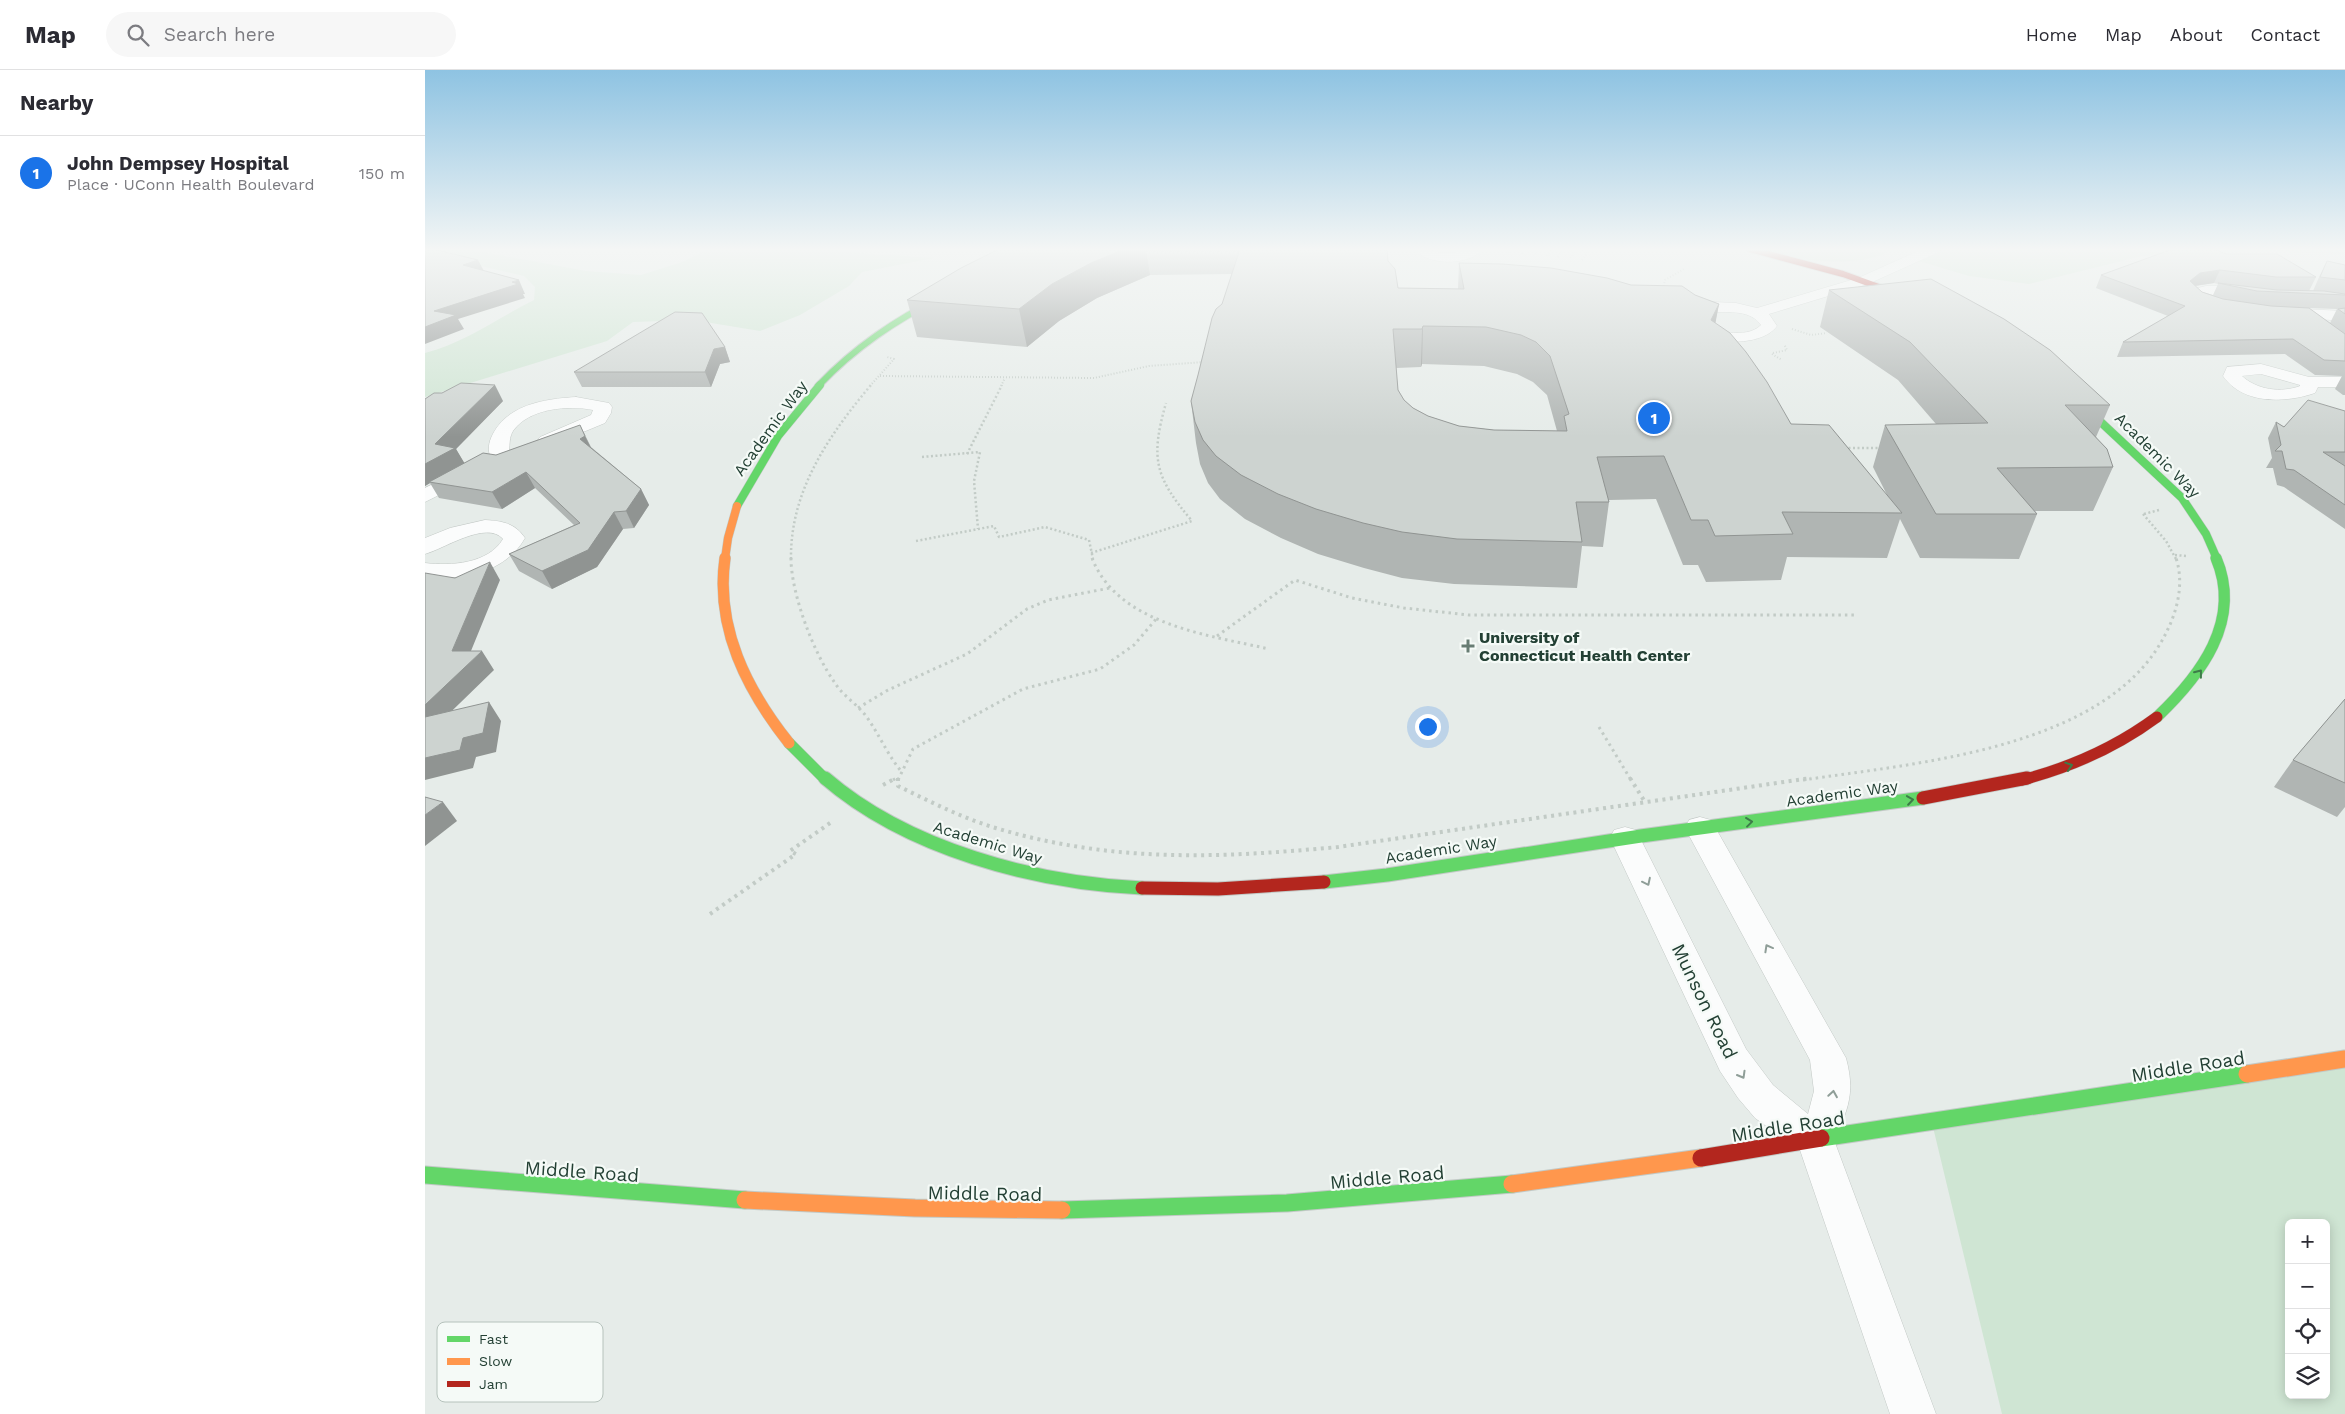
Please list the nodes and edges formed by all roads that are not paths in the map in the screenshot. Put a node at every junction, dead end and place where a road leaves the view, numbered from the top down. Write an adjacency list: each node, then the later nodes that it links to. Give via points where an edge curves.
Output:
1 (913, 312): 16 (street, Academic Way, via 856,349 827,377 765,458 742,497 729,528 722,591 725,623 734,650 752,689 780,733 822,780 873,815 944,848 1016,871 1141,888 1264,889)
2 (1760, 312): 5 (street)
3 (2295, 312): 6 (street)
4 (2315, 312): 6 (street)
5 (1756, 313)
6 (2304, 314): 7 (street)
7 (2329, 333)
8 (2309, 382): 9 (street)
9 (2345, 382)
10 (2064, 389): 15 (street, Academic Way, one-way to 10, via 1935,797 2082,762 2125,740 2167,708 2199,674 2222,627 2226,601 2223,583 2206,538 2179,495)
11 (514, 452): 12 (street)
12 (425, 496)
13 (429, 542): 14 (street, via 459,532 491,527 511,532 514,538 507,550 472,567 437,572)
14 (425, 570)
15 (1700, 828): 16 (street, Academic Way); 18 (street, one-way to 15, via 1834,1094 1828,1058)
16 (1625, 838): 18 (street, Munson Road, one-way to 18, via 1746,1082 1761,1101)
17 (2345, 1059): 18 (street, Middle Road)
18 (1815, 1140): 19 (street, Middle Road, via 1503,1184 1215,1207 1069,1212 912,1210 749,1202); 20 (street)
19 (425, 1175)
20 (1913, 1414)

